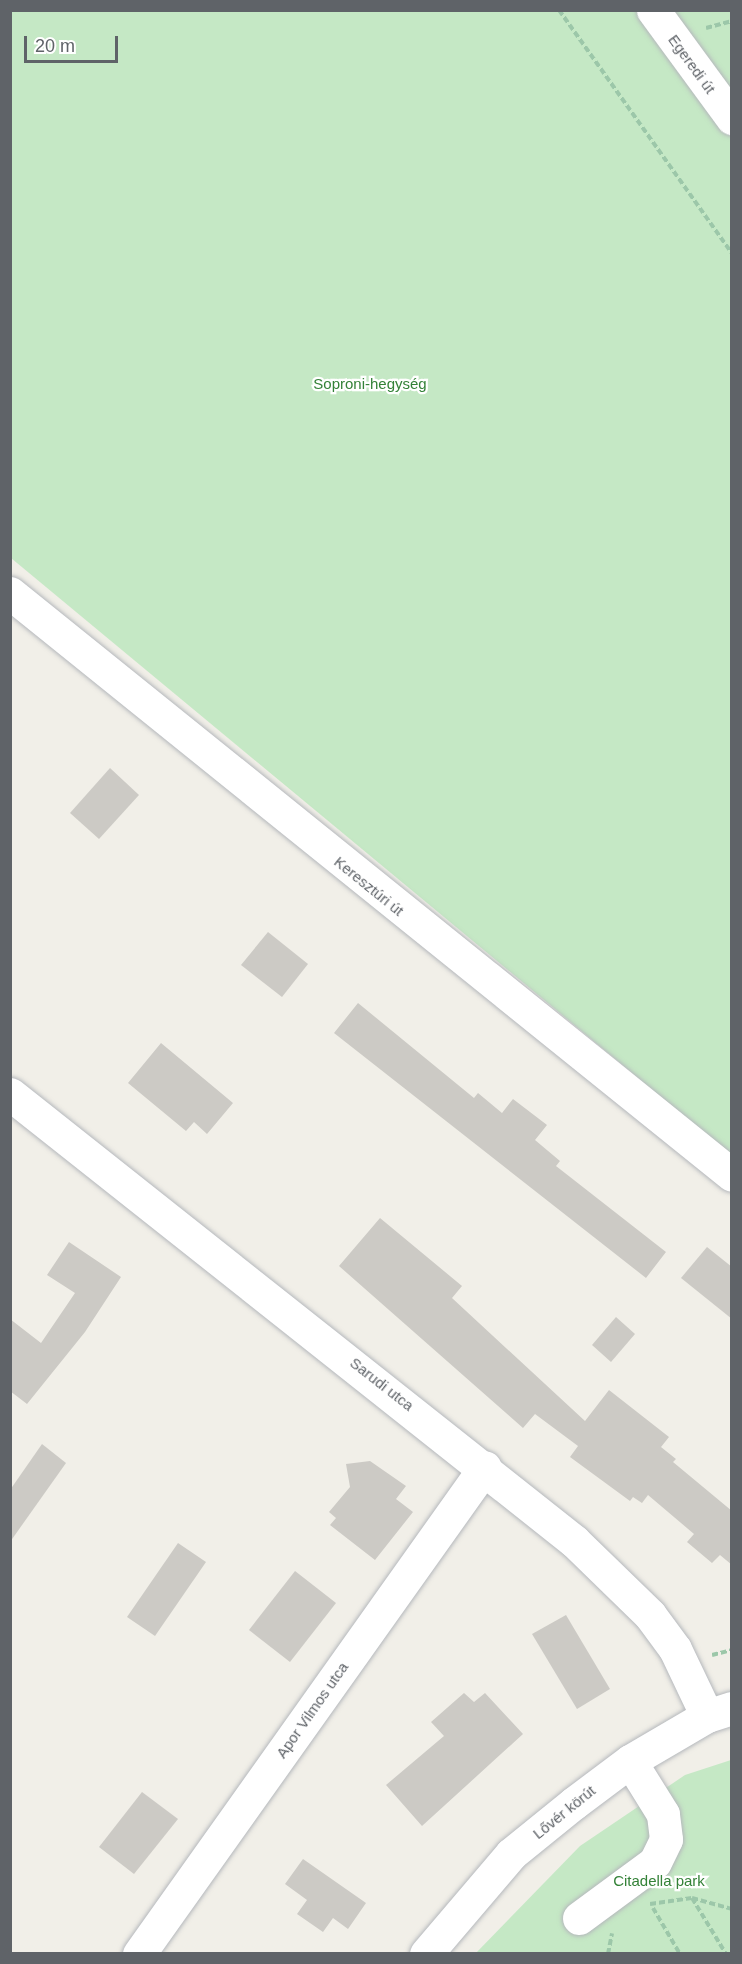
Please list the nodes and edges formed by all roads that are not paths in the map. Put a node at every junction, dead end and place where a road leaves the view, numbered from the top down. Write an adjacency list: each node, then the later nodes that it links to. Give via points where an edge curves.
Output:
1 (653, 10): 2 (street, Egeredi út)
2 (732, 118)
3 (10, 593): 5 (street, Keresztúri út)
4 (10, 1094): 6 (street, Sarudi utca)
5 (732, 1175)
6 (485, 1467): 7 (street, Sarudi utca, via 650,1615); 10 (street, Apor Vilmos utca)
7 (719, 1712): 8 (street, Lővér körút)
8 (630, 1761): 9 (street, via 663,1814 666,1839 656,1862); 11 (street, Lővér körút, via 511,1854)
9 (579, 1918)
10 (139, 1953)
11 (426, 1953)

